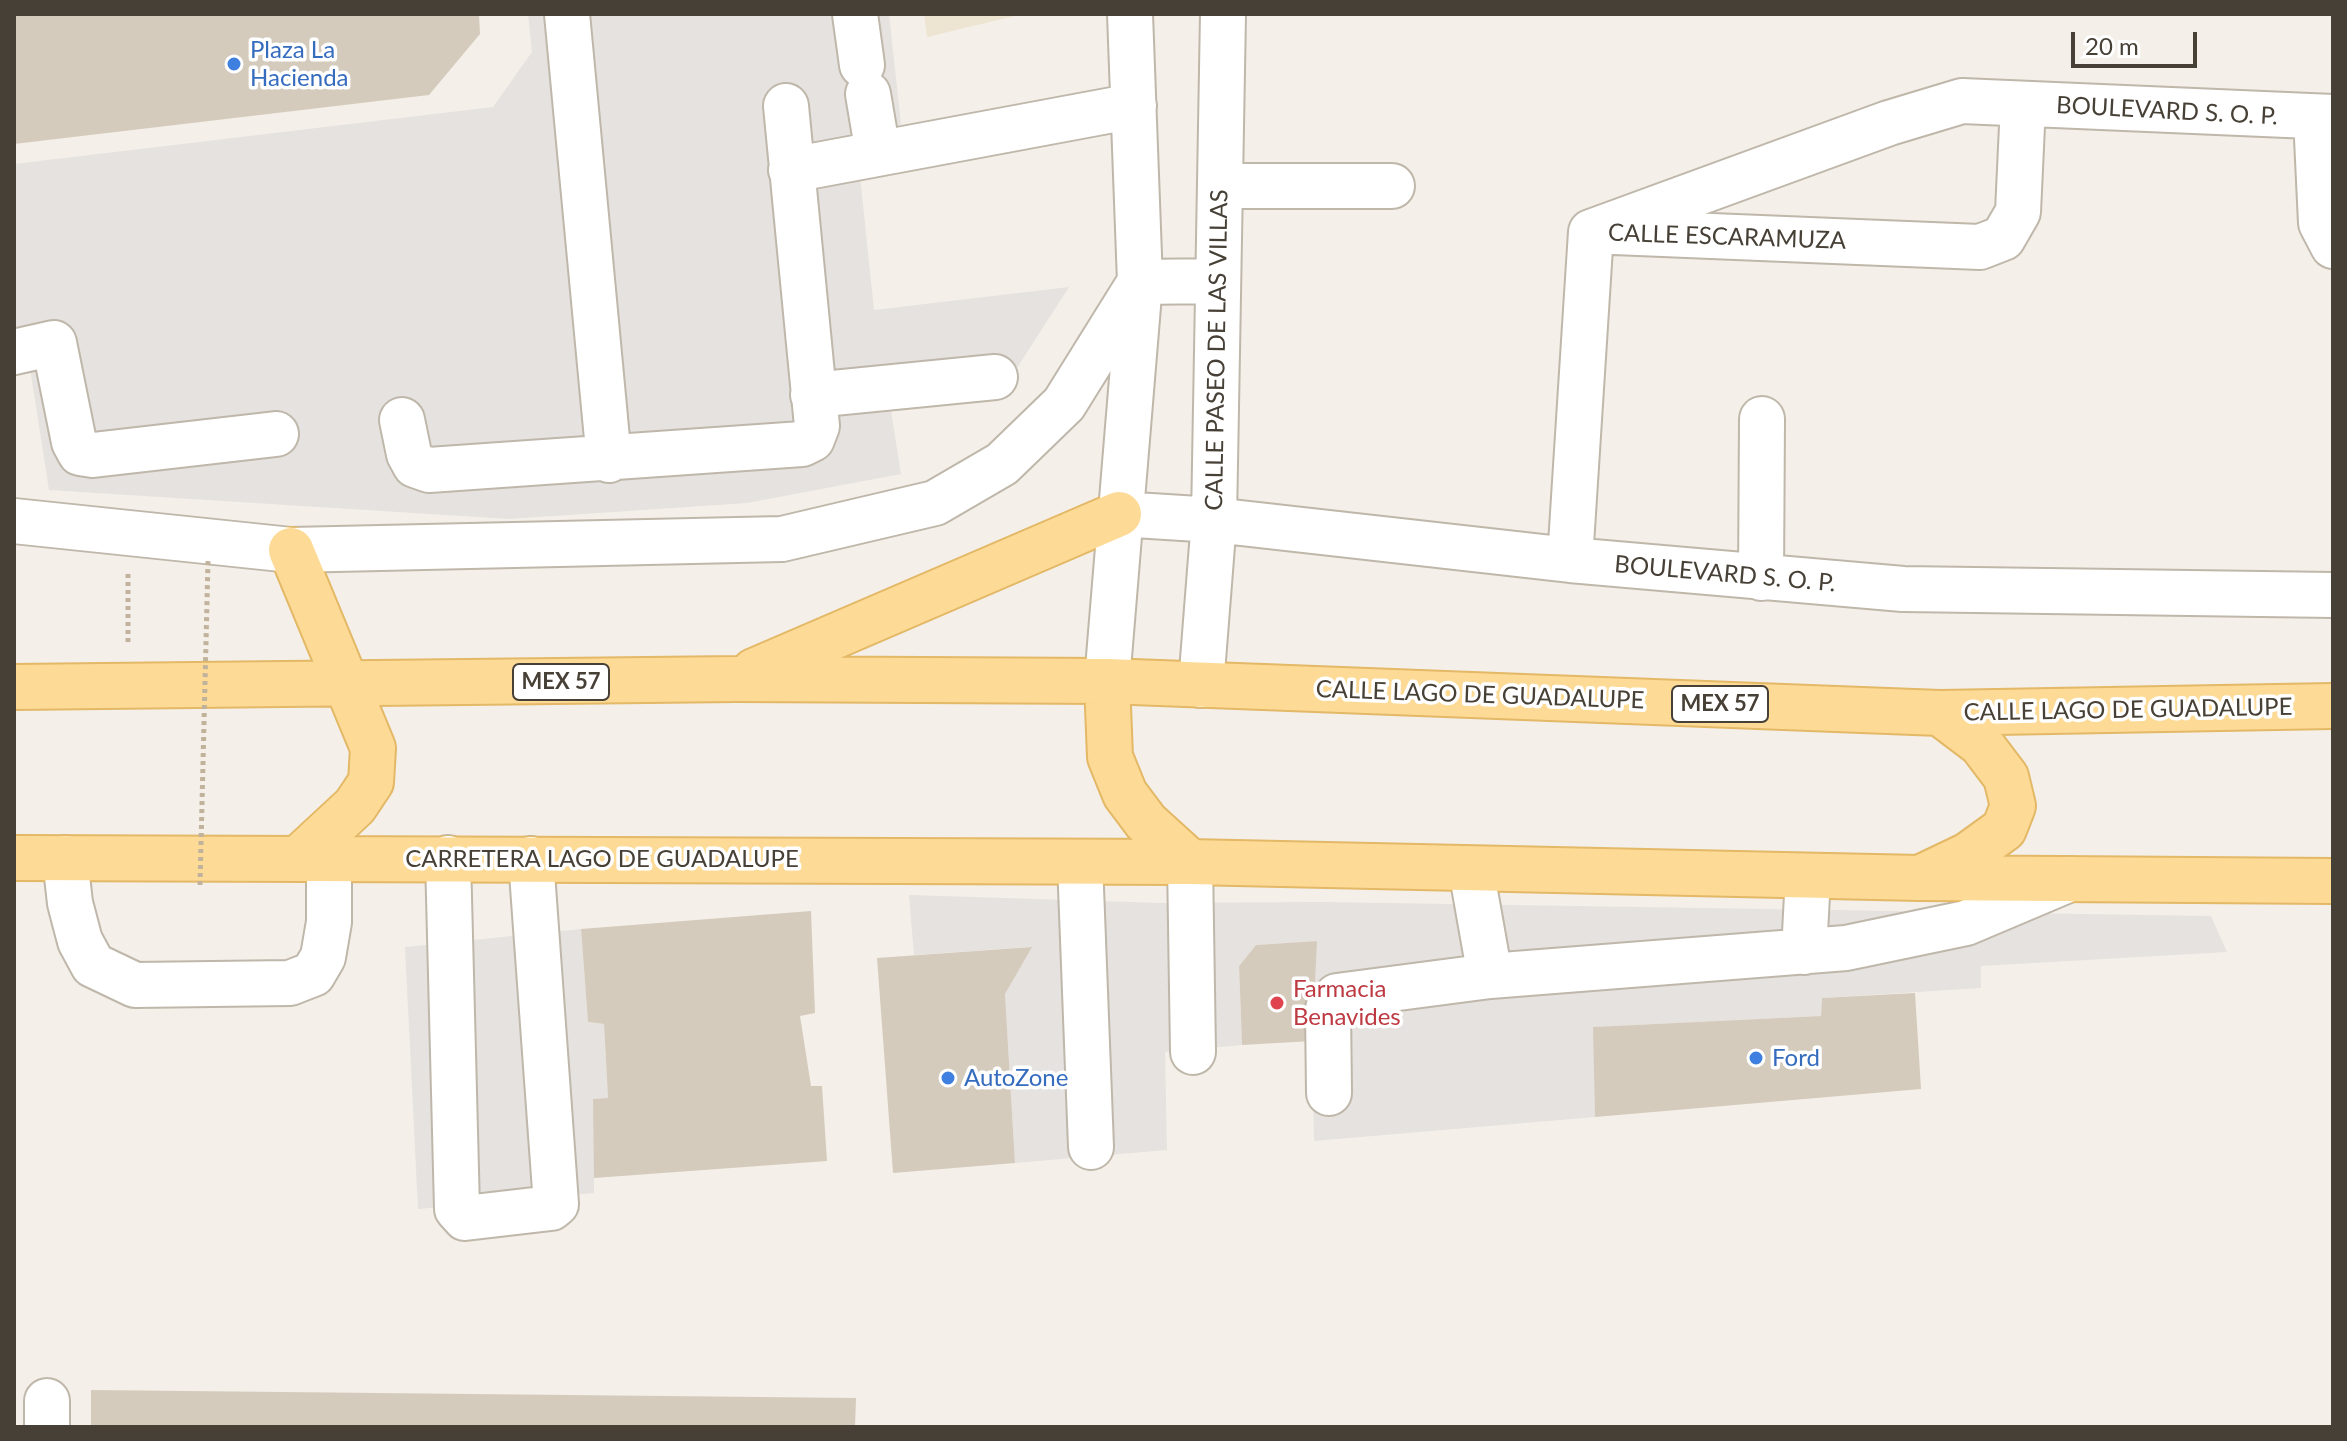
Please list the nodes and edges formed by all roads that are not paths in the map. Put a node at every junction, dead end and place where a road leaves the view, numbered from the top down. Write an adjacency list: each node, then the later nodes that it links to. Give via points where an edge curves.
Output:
1 (567, 14): 23 (street)
2 (855, 14): 9 (street)
3 (1130, 14): 7 (street)
4 (1232, 17): 11 (street, CALLE PASEO DE LAS VILLAS)
5 (2023, 104): 8 (street, BOULEVARD S. O. P.); 13 (street, BOULEVARD S. O. P., via 1962,101); 13 (street, CALLE ESCARAMUZA, via 2018,212 2003,238 1980,247)
6 (786, 106): 10 (street)
7 (1134, 106): 9 (street); 16 (street)
8 (2325, 117): 14 (street, via 2321,223)
9 (878, 153): 10 (street)
10 (791, 170): 19 (street)
11 (1220, 186): 12 (street); 15 (street, CALLE PASEO DE LAS VILLAS)
12 (1392, 186)
13 (1591, 232): 28 (street, CALLE ESCARAMUZA)
14 (2333, 246)
15 (1218, 281): 16 (street); 25 (street, CALLE PASEO DE LAS VILLAS)
16 (1140, 282): 24 (street); 27 (street, via 1064,404 1002,464 935,503 782,539)
17 (14, 352): 22 (street, via 54,343 80,453)
18 (995, 377): 19 (street)
19 (813, 395): 23 (street, via 817,426 812,439 802,444)
20 (1762, 419): 29 (street)
21 (402, 420): 23 (street, via 409,454 415,465 429,470)
22 (276, 434)
23 (609, 460)
24 (1119, 514): 25 (street, BOULEVARD S. O. P.); 31 (main road); 32 (street)
25 (1214, 520): 28 (street, BOULEVARD S. O. P.); 34 (street, CALLE PASEO DE LAS VILLAS)
26 (14, 521): 27 (street)
27 (291, 550): 33 (main road)
28 (1570, 560): 29 (street, BOULEVARD S. O. P.)
29 (1761, 578): 30 (street, BOULEVARD S. O. P., via 1903,589)
30 (2333, 595)
31 (737, 679): 32 (main road, MEX 57); 33 (main road, MEX 57)
32 (1107, 681): 34 (main road, CALLE LAGO DE GUADALUPE / MEX 57); 44 (main road, via 1110,757 1125,794 1146,822)
33 (350, 685): 35 (main road, MEX 57); 38 (main road, via 373,748 371,782)
34 (1201, 685): 37 (main road, CALLE LAGO DE GUADALUPE / MEX 57)
35 (14, 687)
36 (2333, 706): 37 (main road, CALLE LAGO DE GUADALUPE / MEX 57)
37 (1940, 713): 47 (main road, via 1981,744 2006,777 2013,806 2004,829 1968,855)
38 (314, 857): 40 (main road, CARRETERA LAGO DE GUADALUPE); 40 (street, via 329,922 323,957 313,974 290,983 135,985 93,965 70,903); 41 (main road, CARRETERA LAGO DE GUADALUPE)
39 (14, 858): 40 (main road, CARRETERA LAGO DE GUADALUPE)
40 (65, 858)
41 (448, 858): 42 (main road, CARRETERA LAGO DE GUADALUPE); 42 (street, via 457,1209 465,1218 556,1204)
42 (531, 859): 43 (main road, CARRETERA LAGO DE GUADALUPE)
43 (1080, 862): 44 (main road, CARRETERA LAGO DE GUADALUPE); 54 (street)
44 (1190, 862): 45 (main road); 52 (street)
45 (1471, 869): 46 (main road); 51 (street)
46 (1808, 876): 47 (main road); 50 (street)
47 (1920, 878): 48 (main road)
48 (2070, 879): 49 (main road); 50 (street, via 1966,923)
49 (2333, 881)
50 (1804, 952): 51 (street)
51 (1490, 976): 53 (street, via 1337,996 1328,1009)
52 (1193, 1052)
53 (1329, 1093)
54 (1091, 1147)

